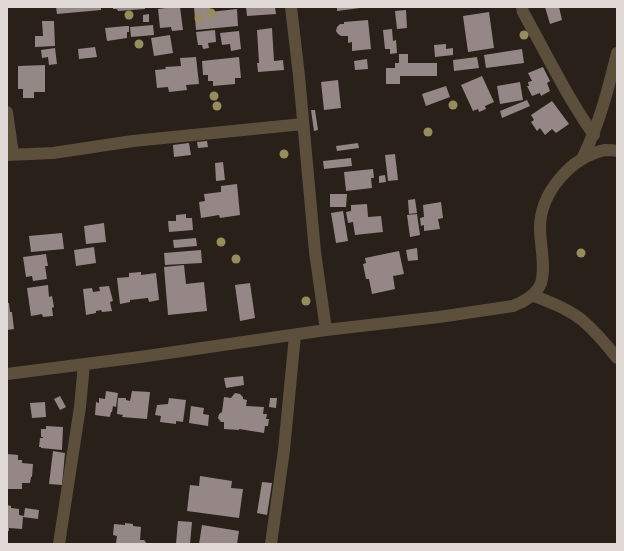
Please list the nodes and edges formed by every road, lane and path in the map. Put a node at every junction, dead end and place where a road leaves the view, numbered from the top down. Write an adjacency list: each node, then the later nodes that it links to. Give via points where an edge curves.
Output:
1 (291, 7): 5 (street)
2 (522, 7): 6 (street, via 568,94)
3 (617, 53): 6 (street)
4 (7, 112): 9 (street)
5 (303, 124): 9 (street, via 133,141 53,154); 12 (street, via 314,245)
6 (594, 135): 10 (street)
7 (617, 140): 8 (street)
8 (611, 150): 10 (street)
9 (10, 154)
10 (582, 159): 11 (street, via 557,182 543,209 540,227 542,270 540,284)
11 (532, 295): 12 (street, via 523,302 496,310); 14 (street, via 581,319)
12 (326, 330): 13 (street)
13 (295, 335): 15 (street); 18 (street, via 284,450)
14 (617, 358)
15 (84, 364): 16 (street); 17 (street)
16 (7, 374)
17 (59, 544)
18 (271, 544)

